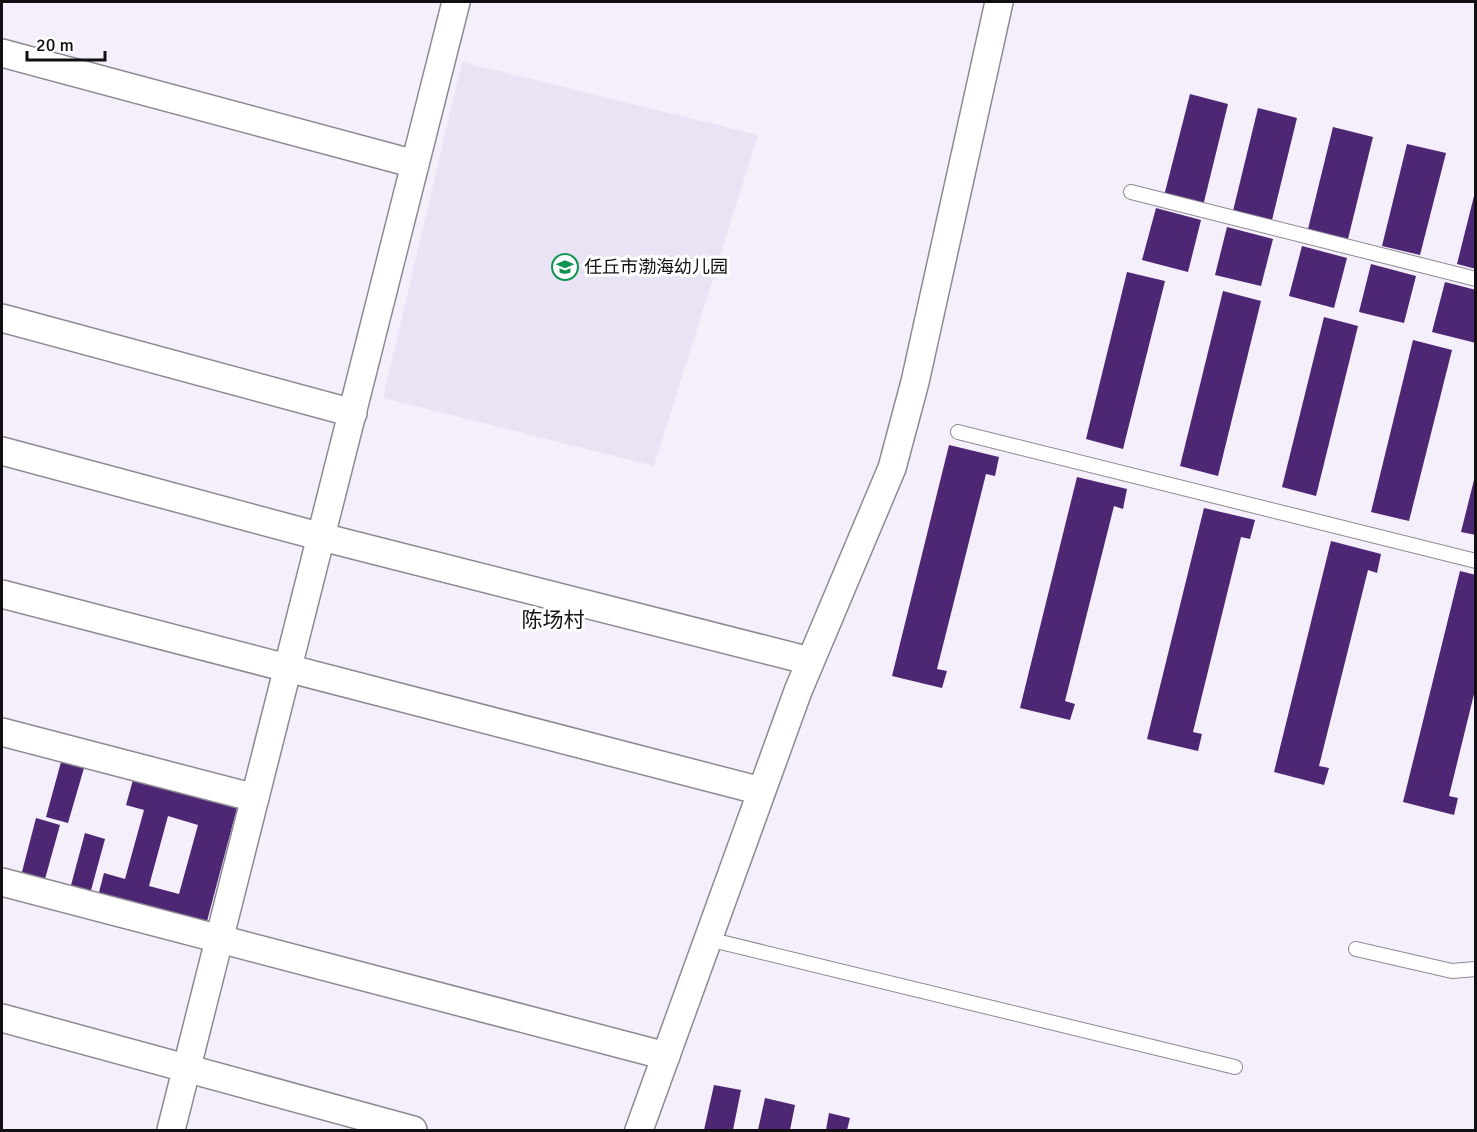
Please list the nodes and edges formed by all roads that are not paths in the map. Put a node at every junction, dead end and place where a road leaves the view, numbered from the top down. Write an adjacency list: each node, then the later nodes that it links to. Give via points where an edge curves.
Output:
1 (456, 2): 4 (street)
2 (999, 2): 14 (street, via 915,382 892,468)
3 (2, 53): 4 (street)
4 (415, 164): 8 (street)
5 (1131, 192): 6 (lane)
6 (1476, 279)
7 (2, 318): 8 (street)
8 (353, 413): 11 (street)
9 (958, 432): 12 (lane)
10 (2, 451): 11 (street)
11 (322, 537): 14 (street); 15 (street)
12 (1476, 561)
13 (2, 594): 15 (street)
14 (810, 662): 17 (street)
15 (288, 668): 17 (street); 18 (street)
16 (2, 732): 18 (street)
17 (761, 791): 21 (street)
18 (255, 798): 20 (street)
19 (2, 882): 20 (street)
20 (220, 939): 25 (street); 27 (street)
21 (708, 939): 25 (street); 26 (lane)
22 (1356, 949): 23 (lane, via 1452,971)
23 (1476, 969)
24 (2, 1018): 27 (street)
25 (666, 1056): 30 (street)
26 (1235, 1067)
27 (186, 1068): 28 (street); 29 (street)
28 (171, 1131)
29 (413, 1131)
30 (639, 1131)

